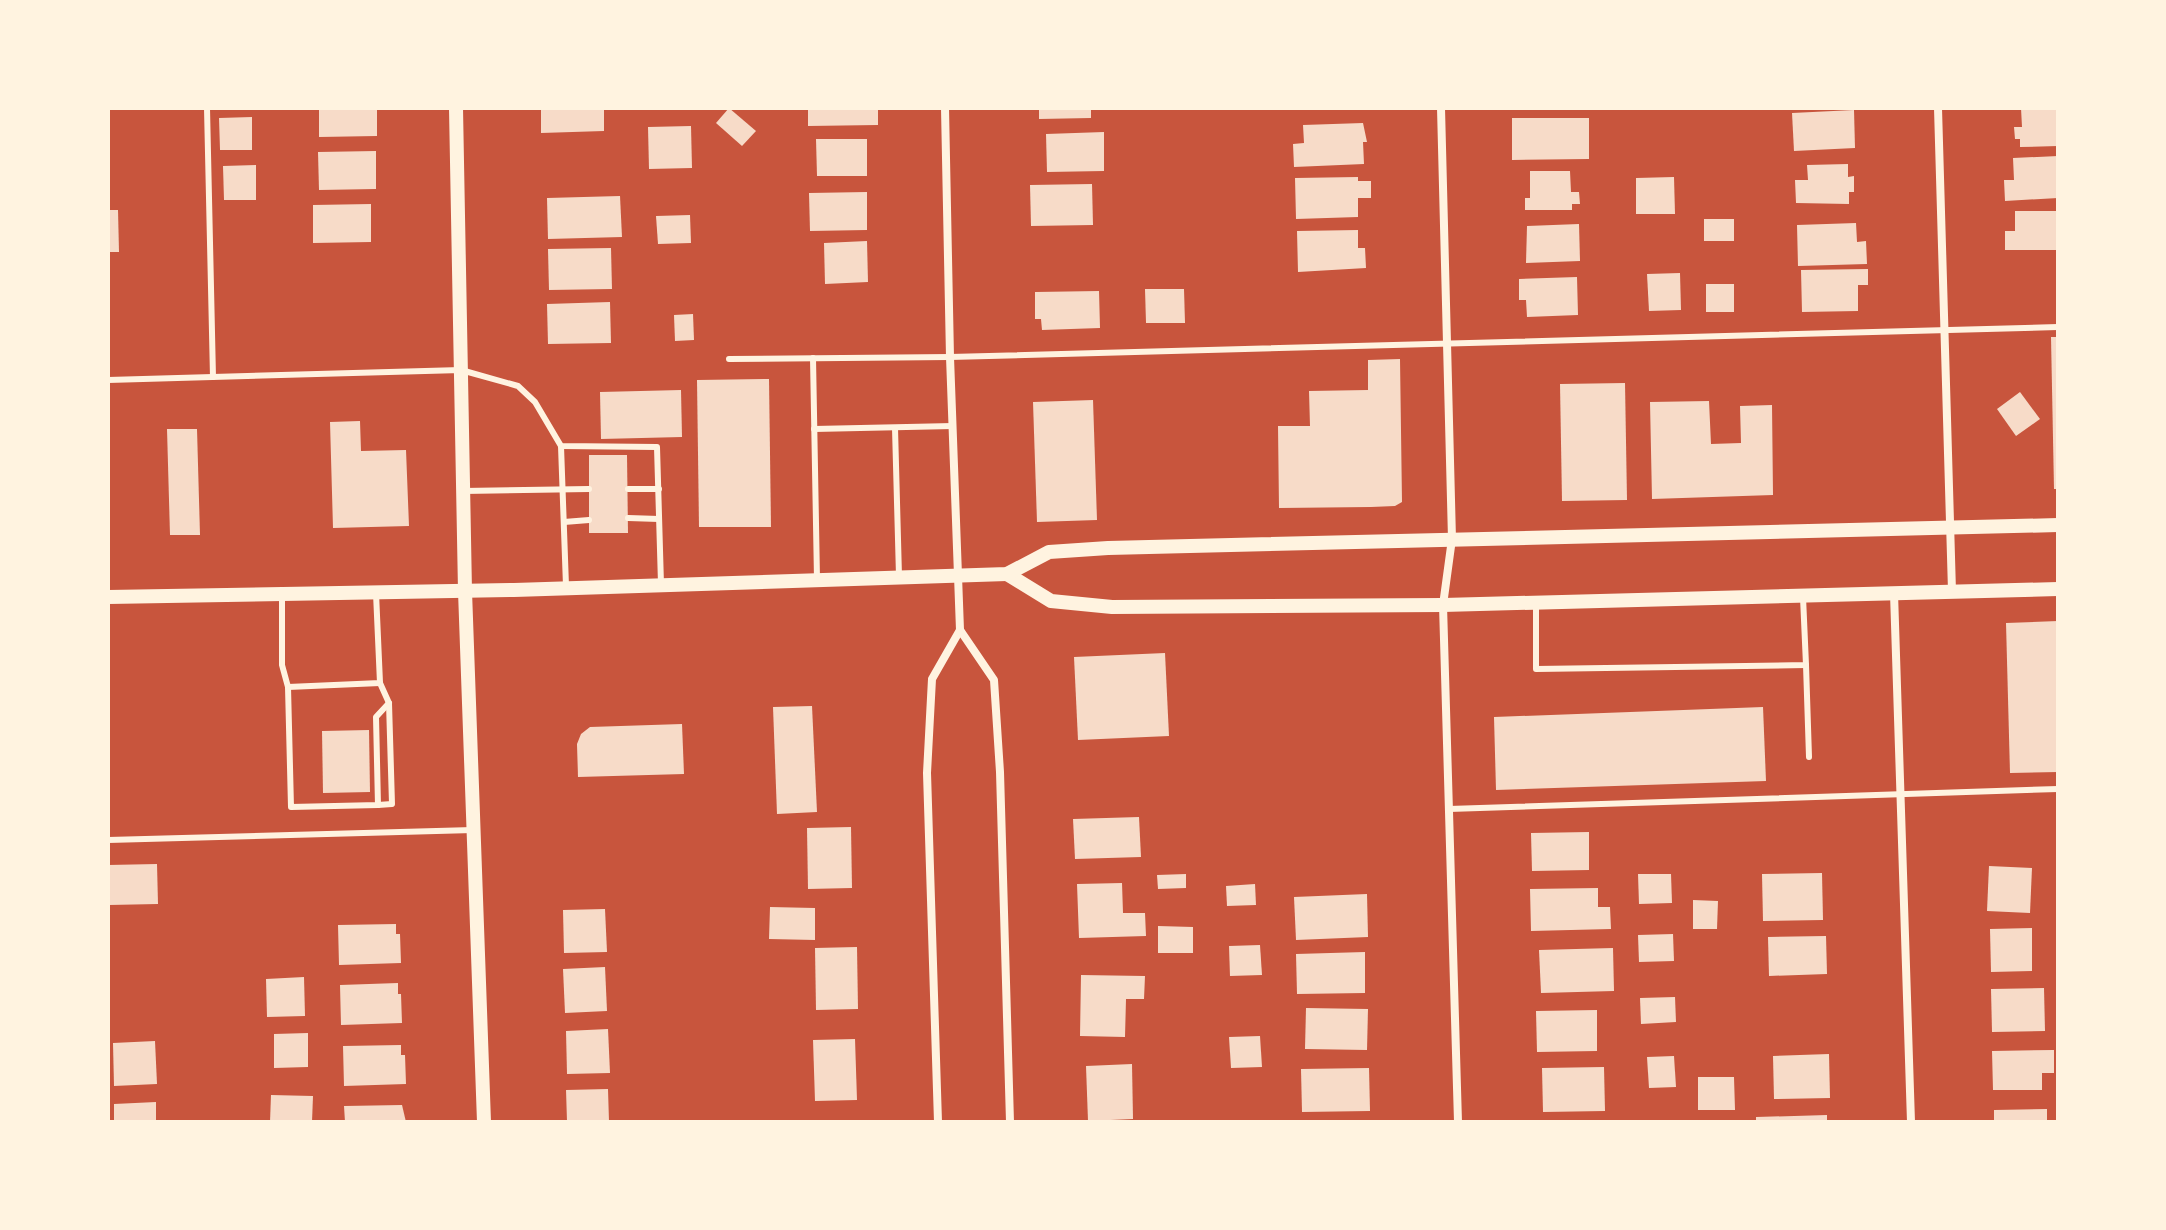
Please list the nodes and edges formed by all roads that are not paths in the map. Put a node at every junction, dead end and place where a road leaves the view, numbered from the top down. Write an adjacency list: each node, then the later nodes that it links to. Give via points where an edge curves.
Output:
1 (207, 108): 13 (lane)
2 (456, 108): 12 (street)
3 (945, 108): 9 (street)
4 (1441, 108): 8 (street)
5 (1938, 108): 7 (street)
6 (2058, 327): 7 (lane)
7 (1944, 329): 8 (lane); 29 (street)
8 (1446, 343): 9 (lane); 30 (street)
9 (950, 357): 10 (lane); 15 (street)
10 (813, 358): 11 (lane); 17 (lane)
11 (729, 359)
12 (461, 370): 13 (lane); 18 (lane, via 518,386 535,402); 23 (street)
13 (213, 377): 14 (lane)
14 (108, 380)
15 (953, 426): 16 (lane); 32 (street)
16 (895, 428): 17 (lane); 33 (lane)
17 (814, 429): 34 (lane)
18 (561, 446): 19 (lane); 22 (lane, via 657,447)
19 (563, 489): 20 (lane); 23 (lane); 27 (lane)
20 (589, 489)
21 (628, 489): 22 (lane)
22 (659, 489): 25 (lane)
23 (463, 491): 38 (street)
24 (628, 518): 25 (lane)
25 (659, 519): 35 (lane)
26 (589, 520): 27 (lane)
27 (564, 522): 36 (lane)
28 (2058, 525): 29 (street)
29 (1949, 528): 30 (street); 39 (street)
30 (1452, 539): 31 (street, via 1049,552); 46 (street)
31 (1007, 574): 32 (street); 46 (street, via 1051,601 1112,607)
32 (957, 576): 33 (street); 47 (street)
33 (899, 578): 34 (street)
34 (817, 581): 35 (street)
35 (661, 586): 36 (street)
36 (566, 588): 38 (street)
37 (2058, 589): 39 (street)
38 (465, 591): 40 (street); 57 (street)
39 (1952, 591): 41 (street)
40 (376, 593): 42 (street); 49 (lane)
41 (1894, 593): 43 (street); 54 (street)
42 (282, 595): 44 (street); 50 (lane, via 282,665)
43 (1803, 596): 45 (street); 48 (lane)
44 (108, 597)
45 (1536, 603): 46 (street); 48 (lane, via 1536,669)
46 (1443, 605): 56 (street)
47 (960, 630): 60 (street, via 932,679 927,773); 61 (street, via 994,680)
48 (1806, 665): 52 (lane)
49 (380, 683): 50 (lane); 51 (lane)
50 (288, 687): 55 (lane, via 291,807)
51 (389, 703): 55 (lane, via 376,717); 55 (lane, via 392,804)
52 (1809, 757)
53 (2058, 789): 54 (lane)
54 (1901, 794): 56 (lane); 63 (street)
55 (378, 805)
56 (1449, 809): 62 (street)
57 (473, 830): 58 (lane); 59 (street)
58 (108, 840)
59 (484, 1122)
60 (938, 1122)
61 (1010, 1122)
62 (1458, 1122)
63 (1911, 1122)

